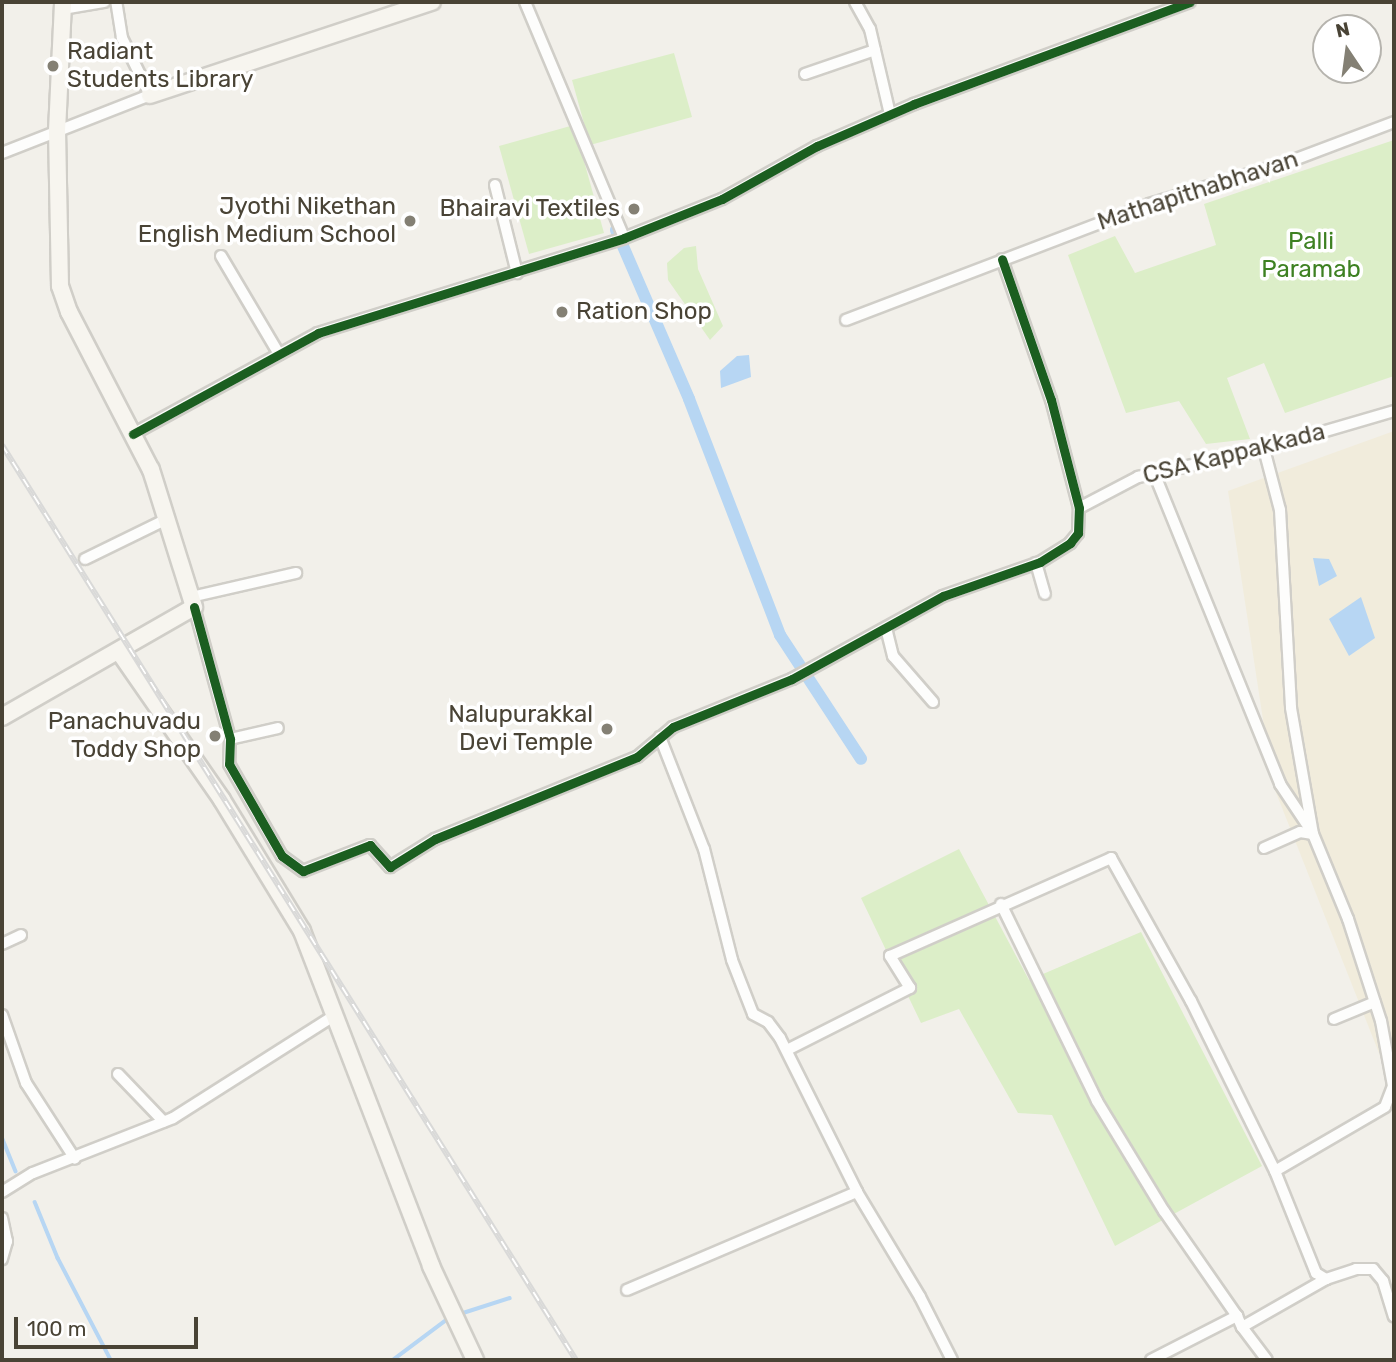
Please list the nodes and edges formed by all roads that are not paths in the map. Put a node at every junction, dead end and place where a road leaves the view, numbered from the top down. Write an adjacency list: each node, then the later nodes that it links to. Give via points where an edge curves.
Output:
1 (104, 2): 7 (street)
2 (116, 2): 10 (street, via 122,38)
3 (432, 2): 10 (main road)
4 (525, 2): 16 (street)
5 (855, 2): 8 (street)
6 (1190, 2): 11 (street)
7 (63, 5): 13 (main road)
8 (874, 50): 9 (street); 11 (street)
9 (805, 74)
10 (150, 95): 13 (street)
11 (890, 114): 16 (street, via 817,146 723,199)
12 (1394, 122): 18 (street, Mathapithabhavan)
13 (57, 131): 14 (street); 23 (main road, via 60,286)
14 (2, 153)
15 (495, 185): 19 (street)
16 (620, 240): 19 (street)
17 (221, 256): 21 (street)
18 (1002, 259): 20 (street, Mathapithabhavan); 26 (street, via 1051,400)
19 (517, 273): 21 (street, via 376,312 318,333)
20 (846, 320)
21 (279, 354): 23 (street)
22 (1394, 411): 24 (street, CSA Kappakkada)
23 (133, 434): 27 (main road)
24 (1264, 449): 25 (street, CSA Kappakkada); 40 (street, via 1280,510 1291,708)
25 (1154, 473): 26 (street, CSA Kappakkada); 40 (street, via 1280,784)
26 (1079, 508): 29 (street, via 1078,533)
27 (169, 518): 28 (street); 32 (main road)
28 (85, 559)
29 (1036, 563): 31 (street); 33 (street, via 943,596)
30 (296, 573): 32 (street)
31 (1045, 594)
32 (192, 602): 34 (main road); 39 (street)
33 (886, 628): 35 (street, via 893,656); 38 (street, via 792,679 673,727)
34 (120, 653): 36 (main road); 47 (main road, via 222,800 302,931)
35 (933, 702)
36 (2, 718)
37 (278, 728): 39 (street)
38 (660, 737): 39 (street, via 617,766 435,839 390,867 370,845 303,871 282,856 259,819 229,764); 49 (street, via 704,849 732,960 753,1014 768,1022)
39 (230, 739)
40 (1313, 834): 41 (street, via 1300,832); 45 (street)
41 (1264, 848)
42 (1001, 904): 49 (street, via 890,956 910,988); 54 (street, via 1111,858 1191,1001); 61 (street, via 1097,1101 1164,1211)
43 (21, 935): 44 (street)
44 (2, 944)
45 (1375, 1002): 48 (street); 51 (street, via 1391,1068)
46 (2, 1015): 53 (street, via 26,1083)
47 (332, 1017): 52 (street); 64 (main road)
48 (1334, 1019)
49 (787, 1050): 56 (street)
50 (118, 1074): 52 (street)
51 (1392, 1102): 54 (street)
52 (164, 1122): 53 (street)
53 (75, 1159): 55 (street, via 33,1172)
54 (1275, 1171): 59 (street, via 1308,1258 1316,1273)
55 (2, 1192)
56 (857, 1192): 60 (street); 65 (street)
57 (2, 1218): 58 (street, via 7,1241)
58 (2, 1259)
59 (1326, 1279): 62 (street, via 1356,1269 1373,1269 1383,1281); 63 (street)
60 (627, 1290)
61 (1237, 1316): 63 (street); 66 (street)
62 (1394, 1316)
63 (1242, 1327): 67 (street)
64 (475, 1360)
65 (952, 1360)
66 (1151, 1360)
67 (1267, 1360)

